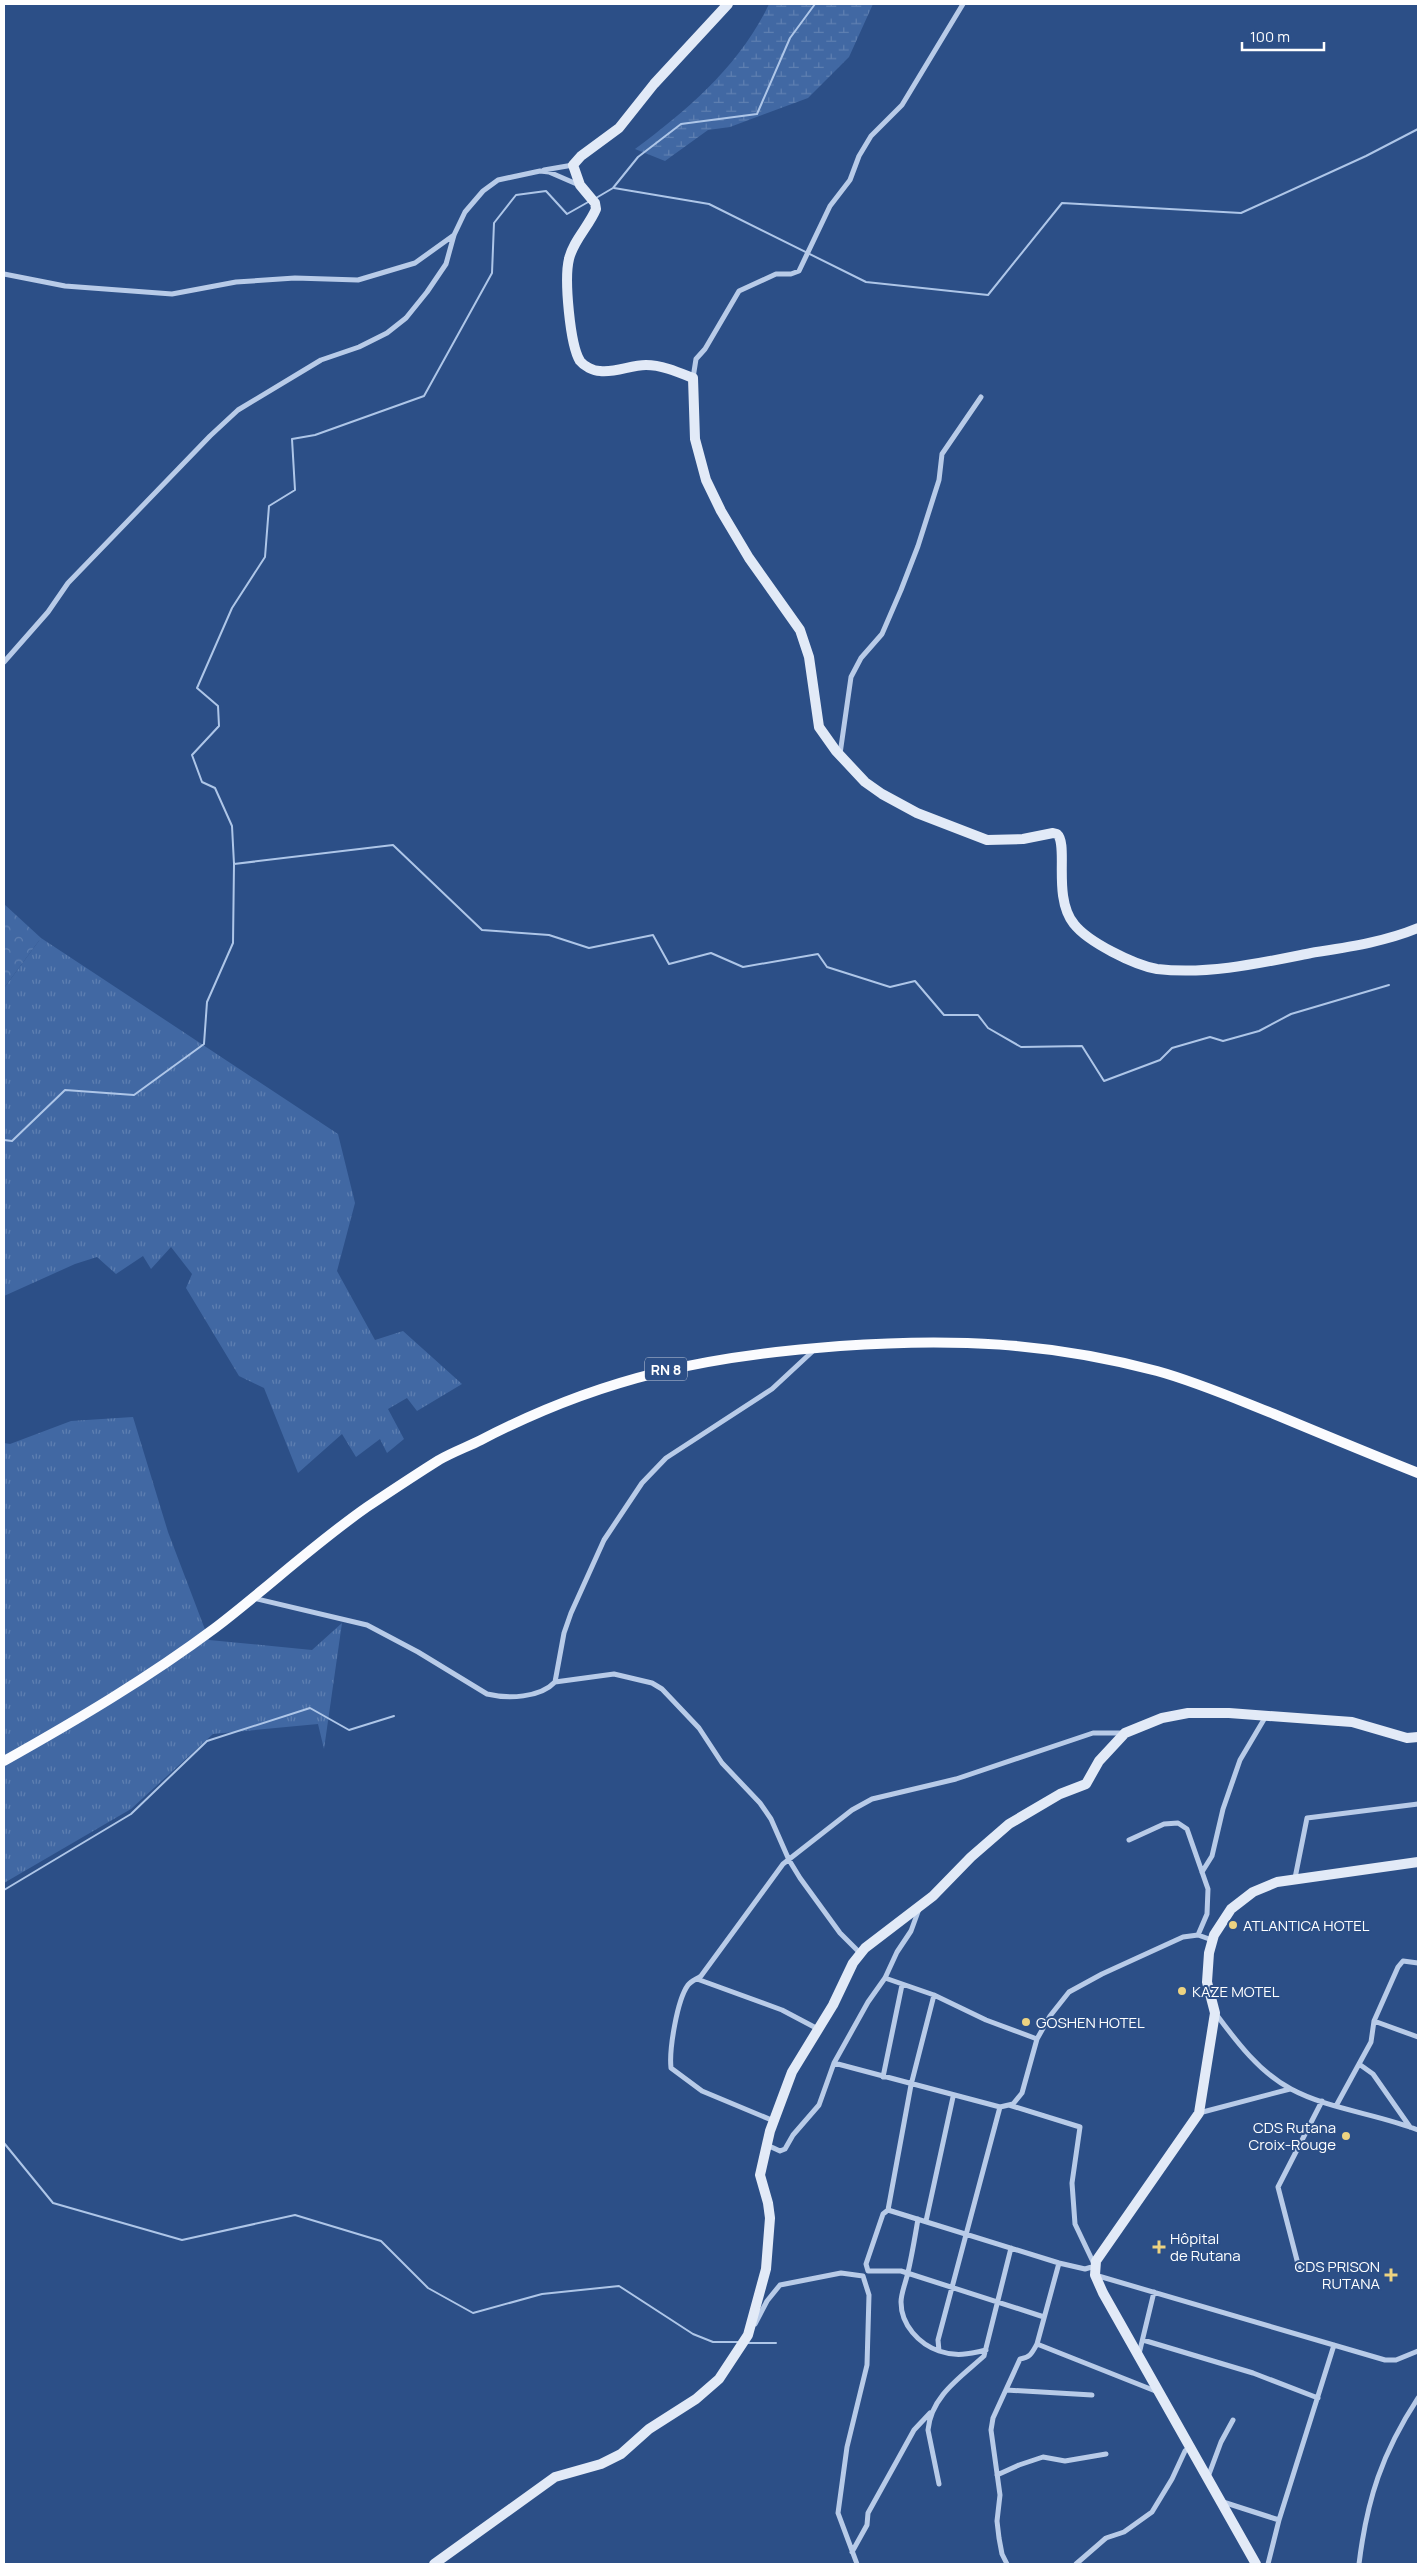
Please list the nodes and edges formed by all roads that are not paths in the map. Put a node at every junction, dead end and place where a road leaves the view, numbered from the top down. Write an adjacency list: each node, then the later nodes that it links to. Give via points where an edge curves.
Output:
1 (728, 4): 3 (street, via 660,77 619,128)
2 (963, 4): 8 (street, via 902,105 871,136 850,180 830,206 799,271 776,274 739,290 696,359)
3 (573, 165): 4 (street); 5 (street)
4 (540, 171): 5 (street); 6 (street, via 498,180 483,191 465,212)
5 (580, 185): 8 (street, via 593,200 594,214 569,257 566,278 576,351 581,362 600,372 645,365 663,367)
6 (454, 235): 7 (street, via 415,263 358,280 295,278 236,282 172,294 65,286); 10 (street, via 446,264 406,318 387,334 321,360 238,410 68,583 48,612)
7 (4, 274)
8 (694, 378): 11 (street, via 695,439 706,480 749,558 800,630 809,657 819,728)
9 (981, 398): 11 (street, via 942,454 939,480 904,583 882,634 861,658 852,677)
10 (4, 662)
11 (840, 754): 12 (street, via 865,782 882,794 917,813 987,840 1057,834 1063,846 1062,897 1066,914 1074,926 1119,954 1155,968 1242,966 1366,944)
12 (1418, 928)
13 (816, 1348): 14 (main road, RN 8, via 983,1342 1087,1354 1161,1372 1232,1397); 15 (main road, RN 8, via 678,1366 625,1380 514,1421 444,1457 365,1508); 16 (street, via 772,1389 666,1458 642,1483 604,1540 571,1613)
14 (1418, 1473)
15 (252, 1598): 16 (street, via 367,1625 487,1694 498,1697 541,1693); 20 (main road, RN 8, via 112,1699)
16 (554, 1682): 23 (street, via 614,1674 652,1683 662,1689 700,1728 722,1763 760,1803 771,1819)
17 (1266, 1716): 18 (street, via 1188,1713 1162,1718); 19 (street, via 1352,1722 1407,1738); 25 (street, via 1240,1760 1223,1809 1212,1856)
18 (1125, 1733): 23 (street, via 1093,1733 956,1780 872,1799 852,1810); 27 (street, via 1099,1761 1086,1784 1060,1794 1009,1824)
19 (1418, 1737)
20 (4, 1761)
21 (1418, 1804): 26 (street, via 1307,1818)
22 (1129, 1840): 25 (street, via 1164,1824 1178,1823 1187,1829)
23 (789, 1860): 30 (street, via 840,1933); 33 (street)
24 (1418, 1862): 26 (street)
25 (1202, 1872): 28 (street, via 1208,1889 1207,1914)
26 (1295, 1878): 29 (street, via 1264,1886 1241,1899 1221,1922)
27 (921, 1904): 30 (street); 32 (street, via 911,1931)
28 (1198, 1935): 29 (street); 40 (street, via 1183,1937 1069,1992)
29 (1212, 1940): 36 (street, via 1207,1982)
30 (860, 1953): 38 (street)
31 (1418, 1963): 37 (street, via 1403,1961 1398,1967)
32 (885, 1978): 34 (street); 41 (street)
33 (696, 1979): 38 (street, via 782,2010); 52 (street, via 688,1985 680,2008 670,2053 671,2068 702,2091)
34 (902, 1985): 35 (street); 43 (street)
35 (934, 1995): 40 (street, via 986,2020); 44 (street)
36 (1216, 2013): 45 (street, via 1232,2036 1263,2068); 51 (street)
37 (1374, 2021): 39 (street); 42 (street, via 1371,2042)
38 (818, 2029): 52 (street, via 792,2072)
39 (1418, 2037)
40 (1037, 2039): 48 (street, via 1022,2093 1014,2104)
41 (834, 2063): 43 (street); 55 (street, via 819,2105 785,2149 780,2151)
42 (1359, 2064): 49 (street); 53 (street, via 1373,2074)
43 (883, 2077): 44 (street)
44 (911, 2085): 46 (street); 56 (street)
45 (1290, 2089): 47 (street); 51 (street)
46 (953, 2097): 50 (street); 58 (street)
47 (1322, 2100): 49 (street); 62 (street, via 1278,2187)
48 (1009, 2105): 50 (street); 63 (street, via 1080,2127 1072,2183 1074,2224)
49 (1336, 2106): 53 (street)
50 (1000, 2108): 59 (street)
51 (1199, 2113): 63 (street, via 1096,2261)
52 (774, 2121): 55 (street)
53 (1410, 2126): 54 (street)
54 (1418, 2130)
55 (767, 2145): 69 (street, via 760,2175 770,2218 766,2269)
56 (888, 2210): 57 (street); 64 (street, via 883,2214 866,2264 868,2271)
57 (918, 2219): 58 (street); 64 (street)
58 (926, 2221): 59 (street)
59 (966, 2234): 60 (street); 65 (street)
60 (1012, 2248): 61 (street); 67 (street)
61 (1059, 2263): 63 (street); 68 (street)
62 (1299, 2268)
63 (1095, 2270): 66 (street); 76 (street)
64 (908, 2274): 65 (street); 74 (street, via 901,2301 902,2311 915,2338)
65 (952, 2288): 67 (street); 74 (street, via 938,2340)
66 (1154, 2292): 70 (street); 72 (street)
67 (998, 2303): 68 (street); 73 (street)
68 (1044, 2317): 71 (street)
69 (748, 2335): 91 (street, via 780,2285 841,2272 863,2276 869,2295 867,2365 847,2448 838,2512); 92 (street, via 711,2387 649,2429 621,2454 601,2464 555,2477)
70 (1143, 2340): 76 (street); 80 (street, via 1253,2373)
71 (1037, 2344): 77 (street, via 1032,2354 1020,2359); 78 (street)
72 (1334, 2345): 75 (street, via 1385,2360 1396,2360); 80 (street)
73 (986, 2350): 74 (street, via 962,2355); 82 (street, via 984,2356 939,2398)
74 (939, 2351)
75 (1418, 2351)
76 (1139, 2357): 78 (street)
77 (1006, 2390): 79 (street); 86 (street, via 991,2430)
78 (1159, 2393): 84 (street)
79 (1092, 2395)
80 (1318, 2398): 90 (street)
81 (1418, 2398): 98 (street, via 1397,2430 1377,2474 1363,2530)
82 (932, 2411): 88 (street, via 928,2430); 91 (street, via 914,2430 868,2513 868,2525)
83 (1233, 2420): 87 (street)
84 (1190, 2447): 87 (street); 95 (street, via 1152,2512 1124,2532 1106,2538)
85 (1106, 2454): 86 (street, via 1064,2461 1043,2457)
86 (996, 2475): 94 (street, via 1000,2495 998,2530)
87 (1207, 2478): 89 (street)
88 (939, 2484)
89 (1220, 2502): 90 (street); 96 (street)
90 (1279, 2520): 97 (street)
91 (852, 2552): 93 (street)
92 (434, 2564)
93 (857, 2564)
94 (1007, 2564)
95 (1076, 2564)
96 (1256, 2564)
97 (1268, 2564)
98 (1359, 2564)

